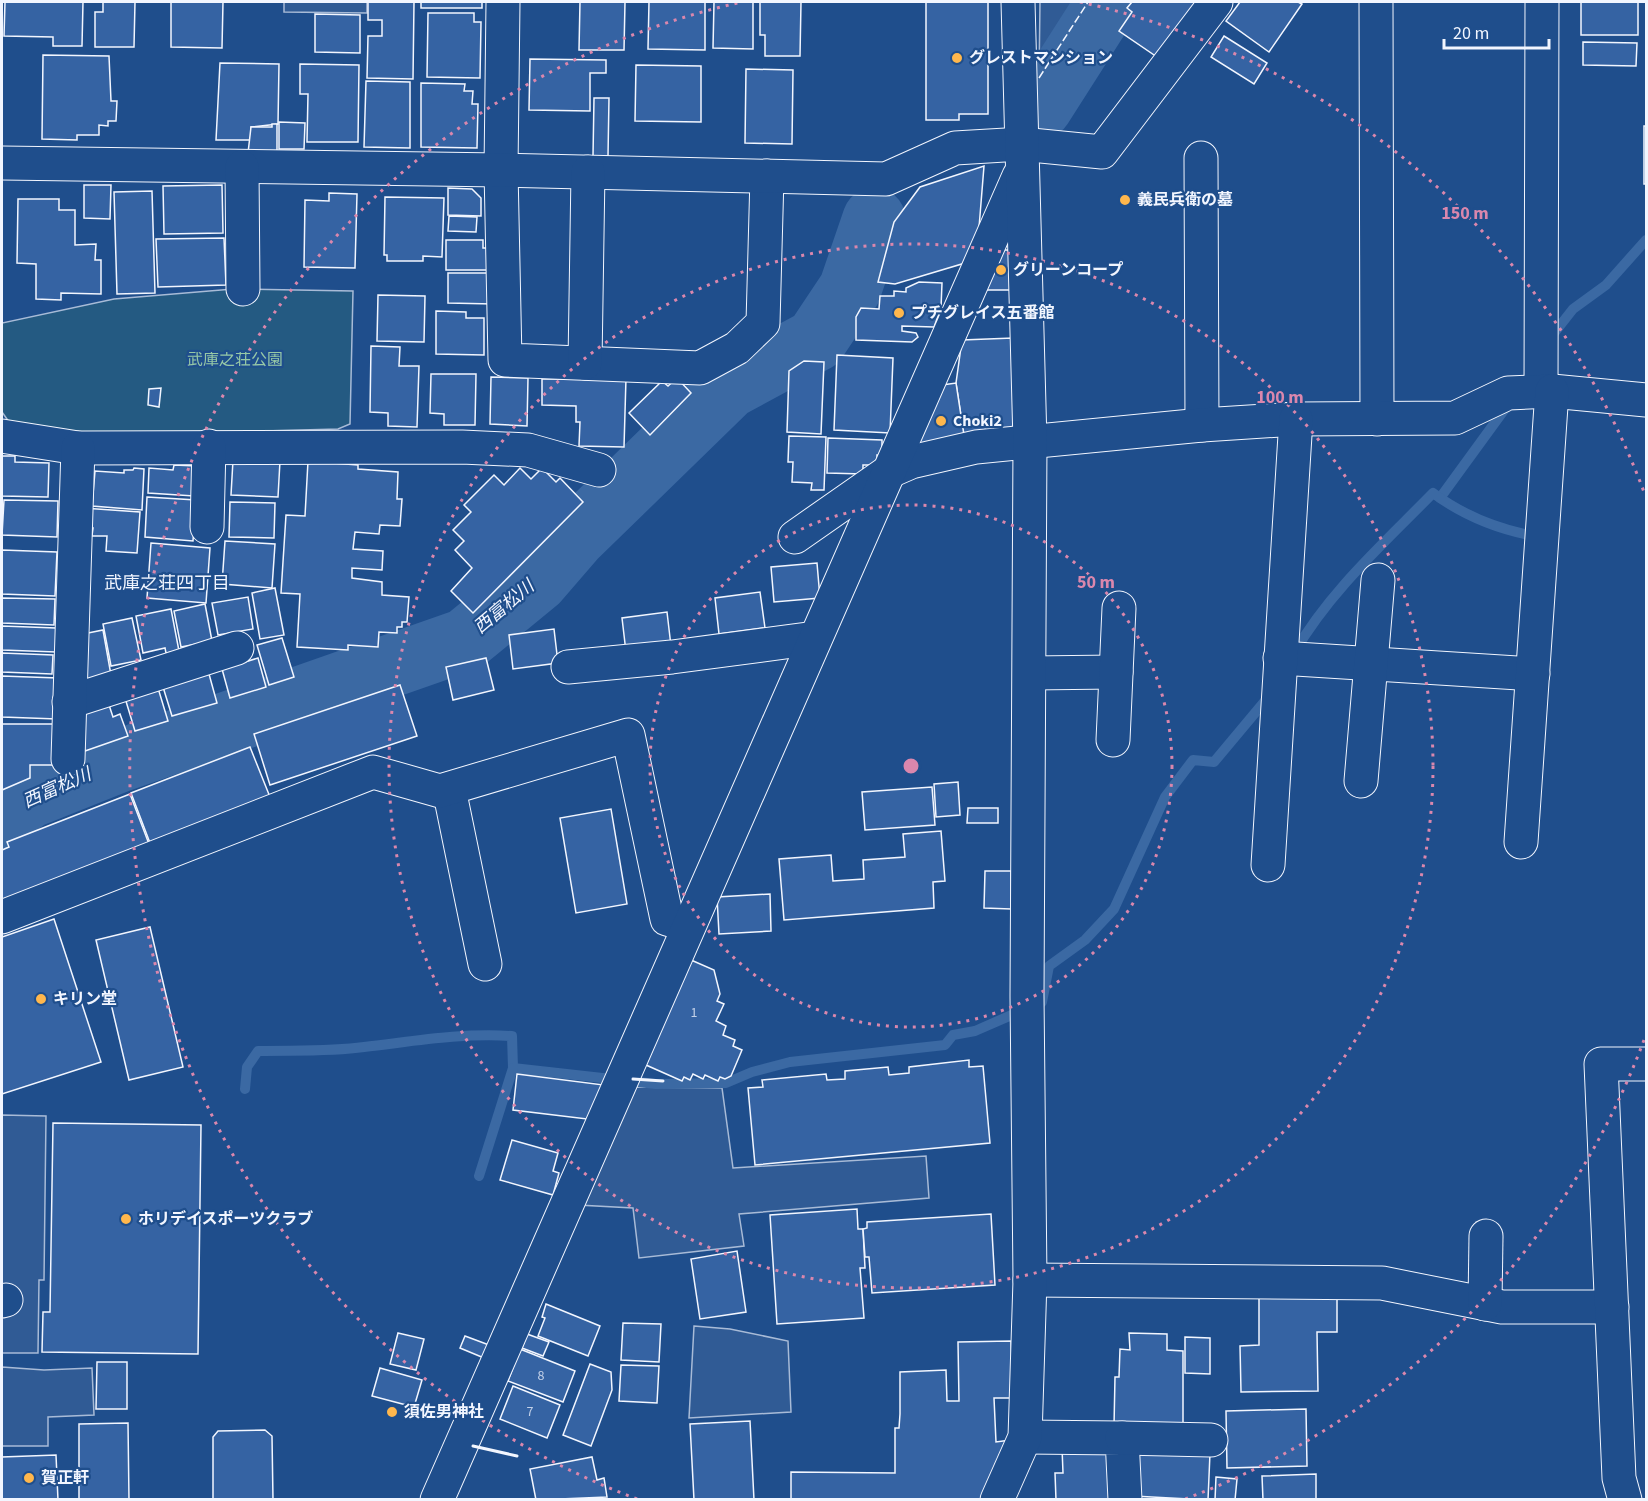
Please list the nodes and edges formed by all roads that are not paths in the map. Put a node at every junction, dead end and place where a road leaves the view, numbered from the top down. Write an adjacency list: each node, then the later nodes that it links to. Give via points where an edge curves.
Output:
1 (503, 2): 10 (street)
2 (1018, 2): 6 (street)
3 (1216, 2): 6 (street, via 1102,152)
4 (1376, 2): 18 (street)
5 (1542, 2): 15 (street)
6 (1022, 157): 12 (street, via 955,148 886,179); 21 (street); 25 (street)
7 (1201, 158): 19 (street)
8 (2, 163): 9 (street)
9 (242, 167): 10 (street); 13 (street)
10 (501, 170): 11 (street); 14 (street, via 505,360)
11 (588, 172): 12 (street); 14 (street)
12 (766, 176): 14 (street, via 763,323 737,348 700,368)
13 (243, 289)
14 (585, 363)
15 (1546, 392): 16 (street); 18 (street, via 1508,393 1455,418); 37 (street)
16 (1647, 400)
17 (1296, 419): 18 (street); 19 (street); 34 (street)
18 (1377, 419)
19 (1202, 425): 21 (street)
20 (2, 436): 23 (street)
21 (1030, 442): 25 (street, via 976,447 911,462); 36 (street)
22 (209, 446): 23 (street); 24 (street, via 528,450); 26 (street)
23 (78, 448): 38 (street)
24 (599, 470)
25 (888, 472): 27 (street); 30 (street)
26 (207, 527)
27 (795, 537)
28 (1378, 580): 32 (street)
29 (1119, 608): 35 (street)
30 (815, 638): 33 (street); 46 (street)
31 (237, 648): 38 (street)
32 (1371, 664): 34 (street); 37 (street); 41 (street)
33 (568, 667)
34 (1284, 668): 44 (street)
35 (1116, 672): 36 (street); 39 (street)
36 (1029, 673): 50 (street)
37 (1533, 674): 43 (street)
38 (69, 702): 40 (street)
39 (1113, 740)
40 (68, 759)
41 (1361, 781)
42 (449, 789): 45 (street, via 440,791 373,772); 46 (street, via 628,735 667,919); 47 (street)
43 (1521, 842)
44 (1268, 865)
45 (2, 917)
46 (687, 925): 56 (street)
47 (484, 964)
48 (1647, 1064): 52 (street, via 1601,1064)
49 (1486, 1236): 51 (street)
50 (1030, 1280): 51 (street, via 1382,1283); 53 (street)
51 (1485, 1304): 52 (street)
52 (1612, 1307): 59 (street, via 1619,1478)
53 (1025, 1437): 54 (street); 57 (street)
54 (1122, 1438): 55 (street); 58 (street)
55 (1211, 1440)
56 (437, 1500)
57 (997, 1500)
58 (1125, 1500)
59 (1625, 1500)

